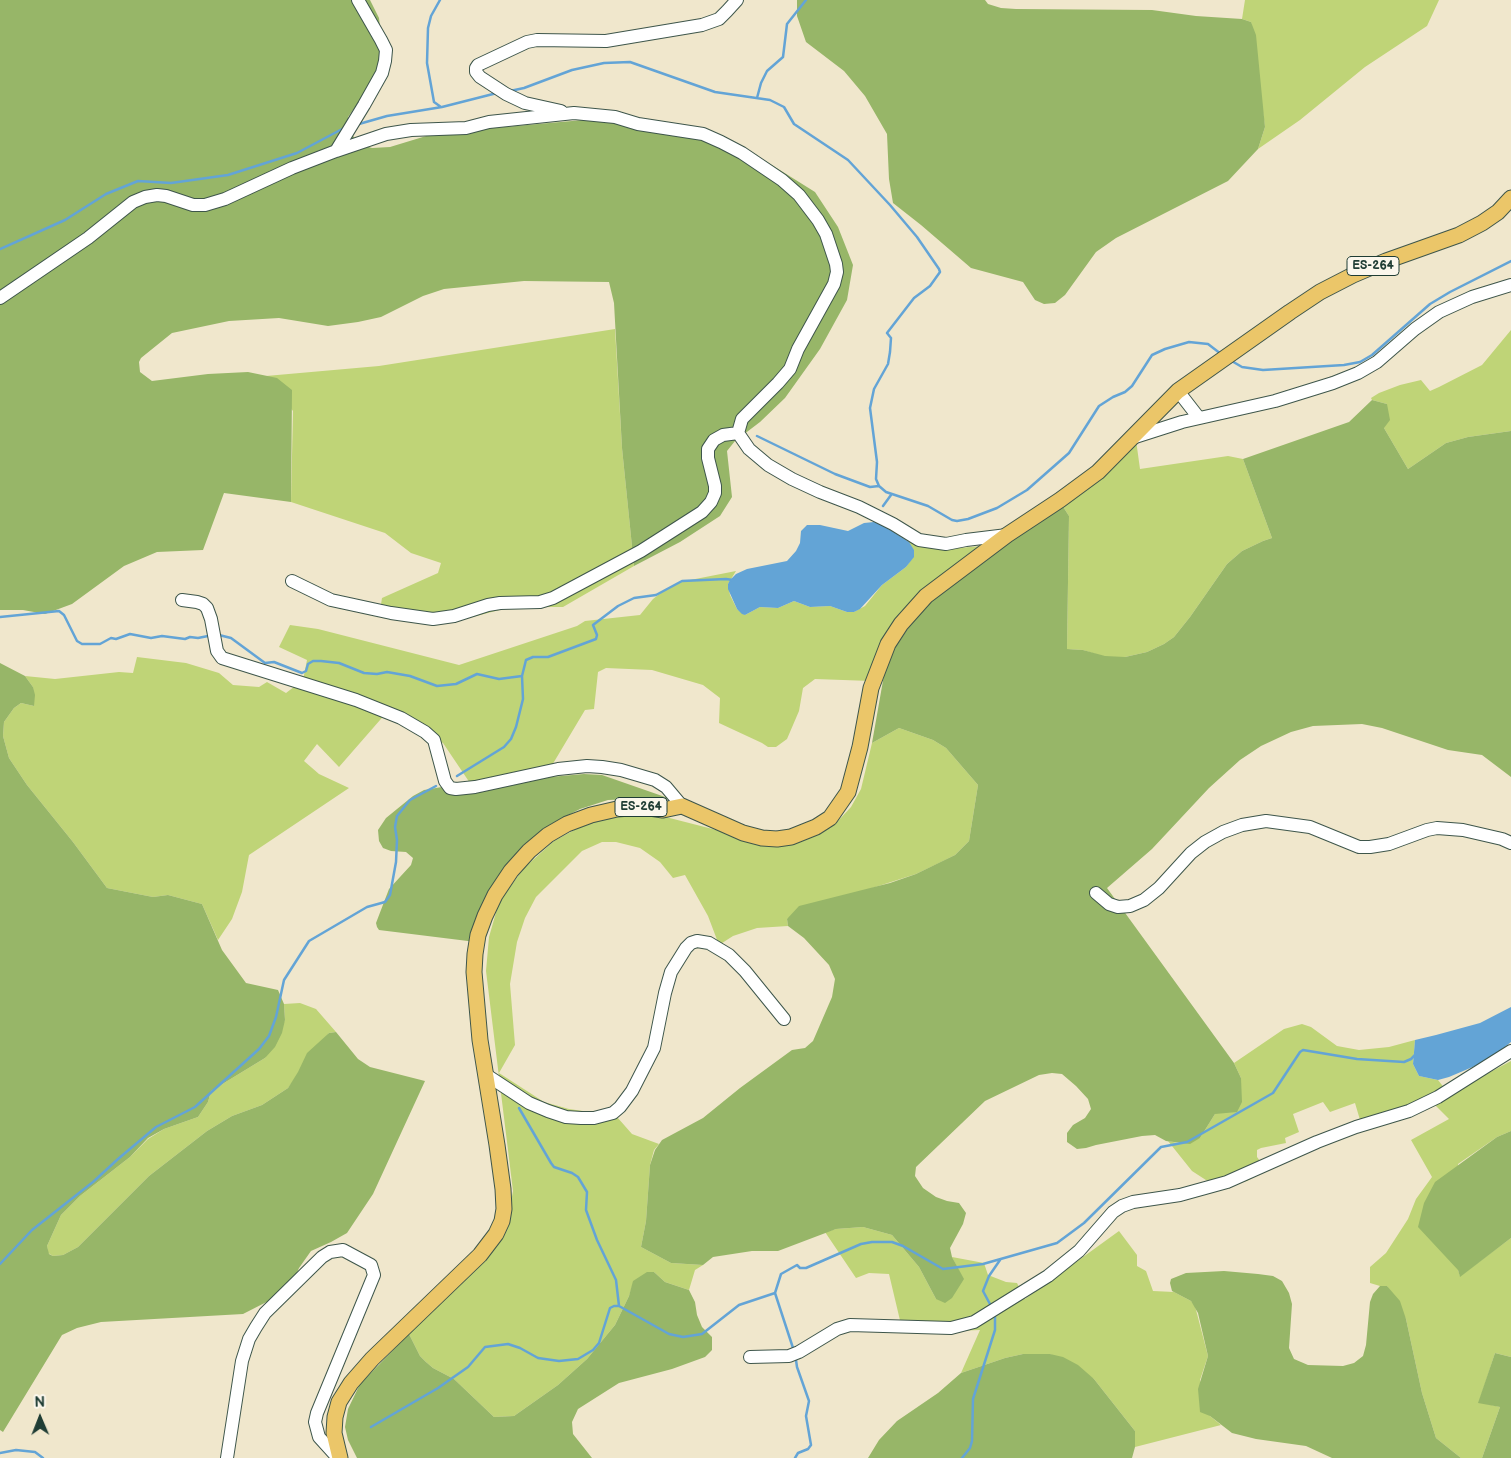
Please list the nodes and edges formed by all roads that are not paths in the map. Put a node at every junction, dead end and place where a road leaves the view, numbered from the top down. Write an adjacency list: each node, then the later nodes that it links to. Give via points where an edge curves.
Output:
1 (358, 0): 4 (street, via 386,50 385,61 369,97)
2 (737, 0): 3 (street, via 719,19 702,25 606,41 537,40 478,65 476,72 480,77 501,92 525,103)
3 (574, 113): 4 (street, via 489,122 466,128 411,130 386,134); 10 (street, via 615,117 638,124 704,134 721,142 782,180 810,209 826,234 836,264 834,284 790,369 742,419)
4 (336, 151): 7 (street, via 205,205 157,195 133,202 88,238)
5 (1511, 198): 8 (main road, ES-264, via 1498,212 1466,231 1369,268 1320,292)
6 (1511, 285): 9 (street, via 1472,297 1440,312 1377,362 1358,373 1275,401)
7 (0, 298)
8 (1178, 391): 9 (street); 11 (main road, ES-264)
9 (1199, 418): 11 (street)
10 (738, 433): 12 (street, via 749,449 768,465 820,492 859,507 919,540 946,544); 13 (street, via 723,435 708,449 715,493 702,512 641,551 540,602 500,602 433,619 331,600)
11 (1132, 438): 12 (main road, ES-264, via 1098,472)
12 (1007, 535): 15 (main road, ES-264, via 926,596 900,624 870,688 848,792 830,818 803,833 769,839 743,833)
13 (292, 581)
14 (182, 600): 15 (street, via 197,602 207,608 217,651 222,658 356,700 401,718 425,732 434,740 444,781 450,788 475,787 558,769 602,767 655,780 666,787)
15 (682, 806): 20 (main road, ES-264, via 663,810 643,807 617,809 567,824 529,850 511,871 485,916 475,954 476,998)
16 (1511, 843): 17 (street, via 1463,830 1437,828 1370,847 1359,846 1310,827 1266,821 1242,825 1205,842 1144,900 1118,907)
17 (1096, 894)
18 (784, 1019): 20 (street, via 729,956 709,943 697,941 686,948 671,972 654,1048 632,1091 613,1113 594,1118 566,1117 529,1103)
19 (1511, 1051): 21 (street, via 1438,1097 1409,1111 1317,1142 1227,1182 1122,1206 1079,1251 1048,1276 974,1322 951,1328 850,1324 789,1356)
20 (486, 1074): 23 (main road, ES-264, via 503,1190 502,1221 480,1255 351,1383 339,1402 335,1417 334,1433)
21 (750, 1357)
22 (227, 1458): 23 (street, via 242,1361 256,1327 265,1313 322,1257 343,1250 370,1265 374,1275 315,1422 319,1437)
23 (339, 1458)

